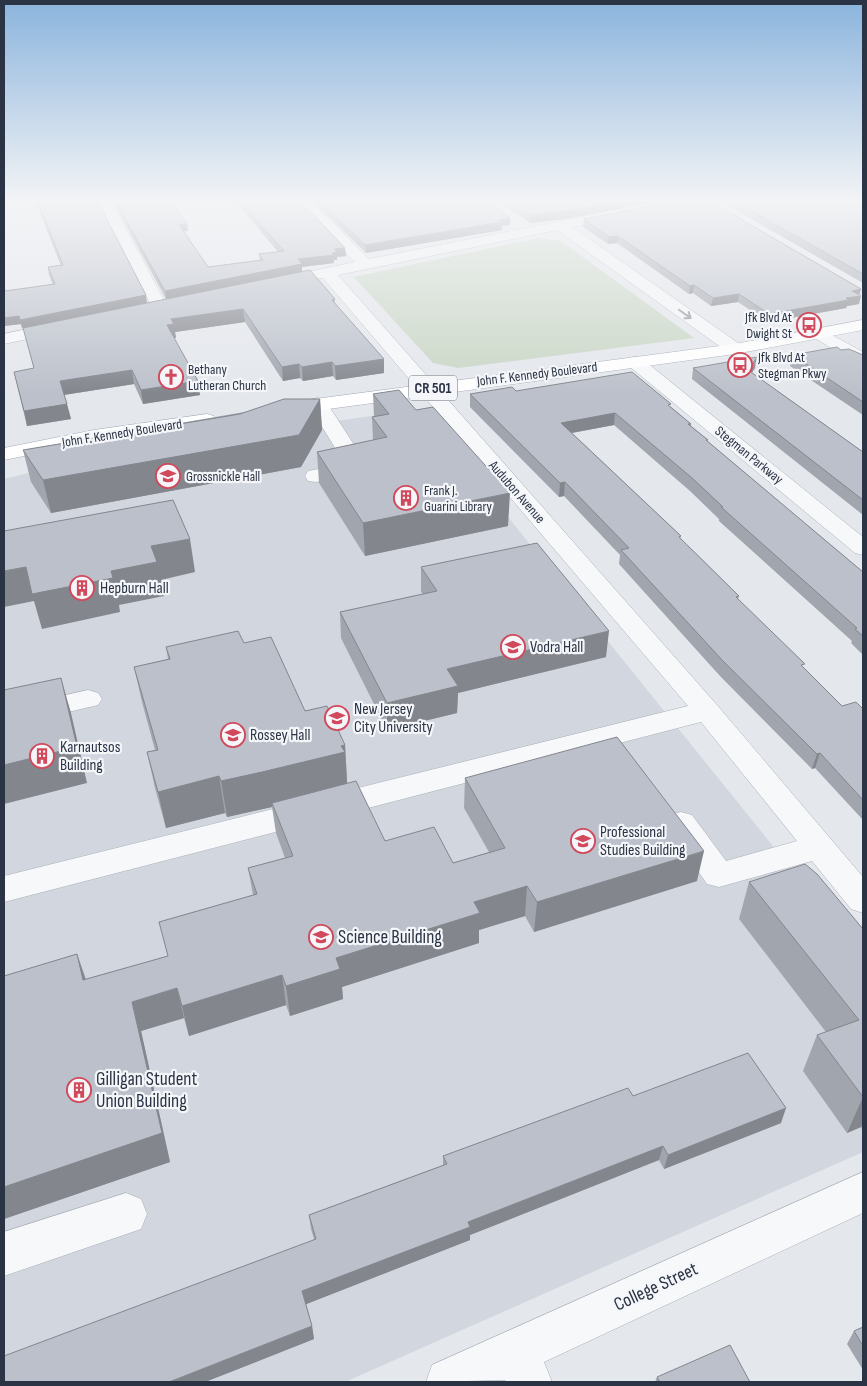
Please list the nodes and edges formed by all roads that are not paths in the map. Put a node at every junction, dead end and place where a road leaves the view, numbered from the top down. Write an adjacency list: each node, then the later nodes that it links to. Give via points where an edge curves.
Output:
1 (133, 265): 6 (street, via 153,308)
2 (362, 265): 4 (street)
3 (616, 265): 11 (street, one-way to 11)
4 (327, 272): 5 (street); 14 (street, Audubon Avenue)
5 (302, 277)
6 (179, 303)
7 (70, 325): 10 (street)
8 (863, 325): 9 (main road, John F. Kennedy Boulevard / CR 501)
9 (821, 334): 11 (main road, John F. Kennedy Boulevard / CR 501); 12 (street)
10 (4, 339)
11 (736, 349): 13 (main road, John F. Kennedy Boulevard / CR 501)
12 (863, 360)
13 (635, 362): 14 (main road, John F. Kennedy Boulevard / CR 501); 20 (street, Stegman Parkway)
14 (427, 389): 15 (main road, John F. Kennedy Boulevard / CR 501); 22 (street, Audubon Avenue)
15 (318, 404): 16 (main road, John F. Kennedy Boulevard / CR 501); 19 (street, via 358,468)
16 (269, 411)
17 (220, 418): 18 (main road, John F. Kennedy Boulevard, via 94,436)
18 (4, 454)
19 (316, 476)
20 (863, 548)
21 (88, 699): 23 (street)
22 (706, 711): 25 (street, Audubon Avenue); 26 (street, via 622,744)
23 (4, 718)
24 (666, 803): 25 (street, via 719,875)
25 (819, 847): 27 (street, Audubon Avenue)
26 (4, 889)
27 (863, 900)
28 (863, 1192): 31 (street, College Street)
29 (126, 1214): 30 (street)
30 (4, 1254)
31 (523, 1367): 32 (street, College Street)
32 (449, 1382)

